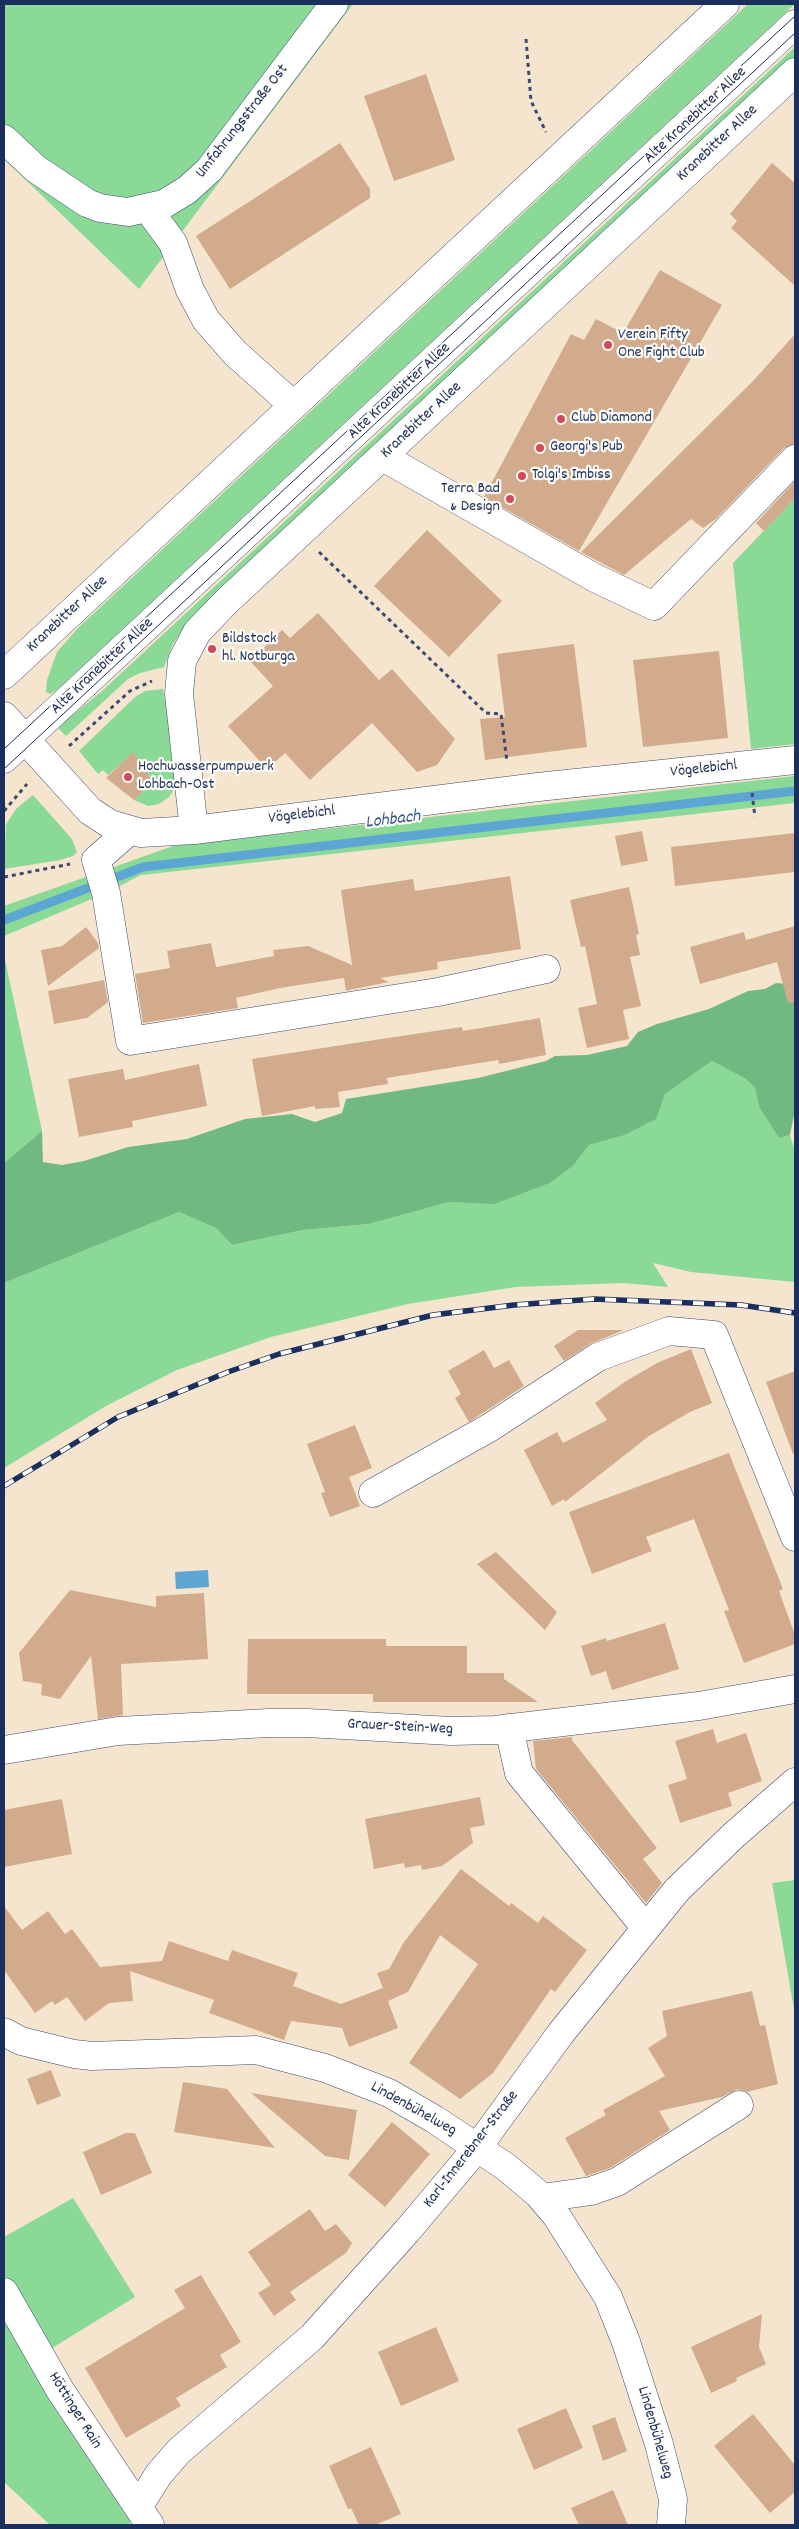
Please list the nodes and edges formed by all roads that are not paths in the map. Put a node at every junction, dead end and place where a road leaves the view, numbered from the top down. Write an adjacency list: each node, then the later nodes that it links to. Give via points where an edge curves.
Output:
1 (334, 4): 6 (street, Umfahrungsstraße Ost, via 209,170 175,197)
2 (725, 4): 7 (street, Kranebitter Allee)
3 (795, 24): 12 (street, Alte Kranebitter Allee)
4 (795, 72): 8 (street, Kranebitter Allee)
5 (4, 139): 6 (street, Umfahrungsstraße Ost, via 36,170 87,203 113,211)
6 (148, 209): 7 (street, via 173,243 190,290 206,320 235,353)
7 (293, 404): 10 (street, Kranebitter Allee)
8 (382, 457): 9 (street, via 596,578 654,606); 15 (street, Kranebitter Allee, via 227,600 197,632 182,660 180,704)
9 (795, 459)
10 (4, 675)
11 (4, 716): 12 (street, Vögelebichl)
12 (25, 739): 13 (street, Alte Kranebitter Allee); 16 (street, Vögelebichl, via 90,811)
13 (4, 759)
14 (795, 760): 15 (street, Vögelebichl, via 510,790)
15 (194, 830): 16 (street, Vögelebichl)
16 (129, 831): 17 (street, via 96,860 106,893 130,1041 438,992)
17 (546, 969)
18 (373, 1493): 19 (street, via 489,1428 598,1357 670,1331 714,1335)
19 (795, 1537)
20 (795, 1689): 21 (street, Grauer-Stein-Weg, via 699,1706)
21 (509, 1728): 22 (street, Grauer-Stein-Weg, via 451,1731 269,1723 118,1730); 24 (street, via 519,1773)
22 (4, 1750)
23 (795, 1782): 24 (street, Karl-Innerebner-Straße, via 692,1875)
24 (645, 1927): 27 (street, Karl-Innerebner-Straße, via 561,2033)
25 (4, 2032): 27 (street, Lindenbühelweg, via 36,2045 92,2056 256,2050 326,2068 389,2093)
26 (739, 2105): 28 (street, via 617,2182 590,2191)
27 (477, 2148): 28 (street, Lindenbühelweg, via 506,2167); 30 (street, Karl-Innerebner-Straße, via 312,2337 179,2451 159,2474)
28 (542, 2198): 31 (street, Lindenbühelweg, via 567,2229 608,2297 626,2342 660,2444 673,2499)
29 (4, 2292): 30 (street, Höttinger Rain, via 60,2390)
30 (144, 2516)
31 (671, 2525)

